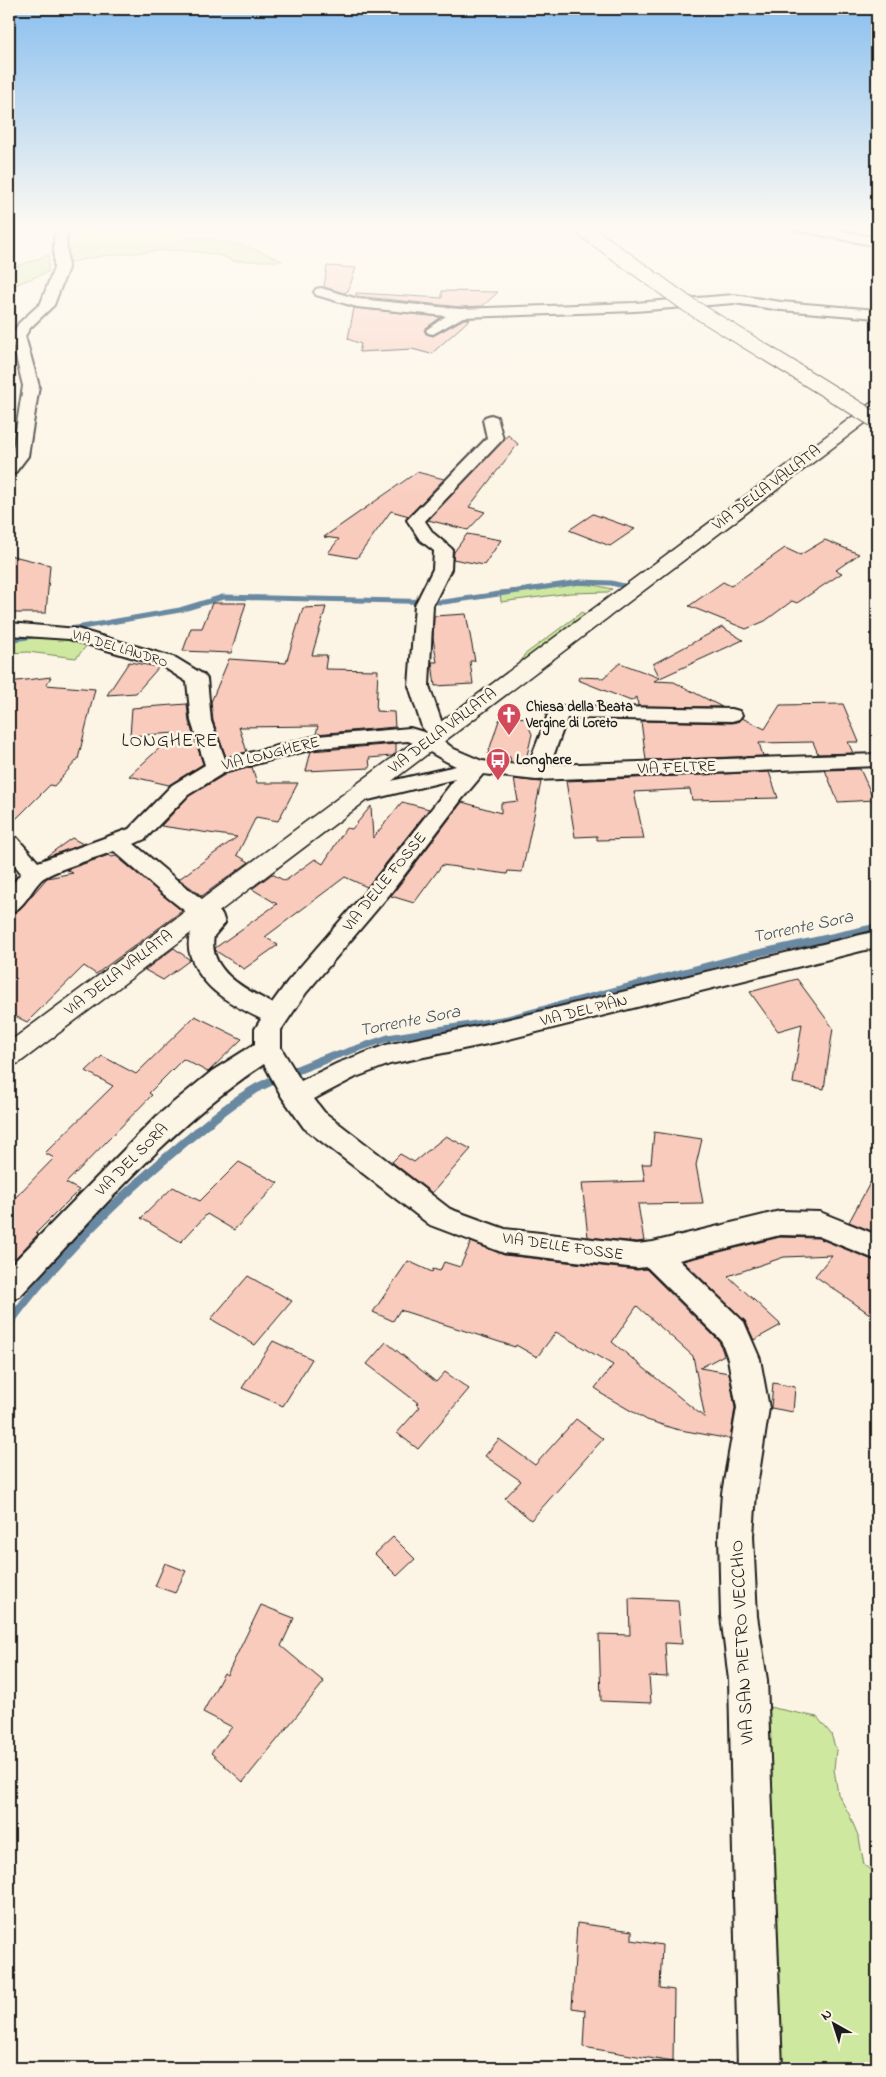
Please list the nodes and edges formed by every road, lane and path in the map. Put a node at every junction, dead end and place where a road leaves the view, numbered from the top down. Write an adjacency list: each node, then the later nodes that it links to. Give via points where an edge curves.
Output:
1 (27, 323): 10 (street, via 18,336 31,386 20,456)
2 (444, 323): 5 (street)
3 (718, 323): 9 (main road, bridge)
4 (745, 323): 6 (main road)
5 (433, 330)
6 (758, 331)
7 (874, 399): 13 (main road, VIA DELLA VALLATA)
8 (491, 420): 13 (street, via 495,439 416,520 426,536 443,549 444,555 442,569 424,605 419,686)
9 (877, 421)
10 (9, 469)
11 (9, 629): 15 (street, VIA DEL LANDRO, via 70,633 169,662 197,679 201,720)
12 (732, 716): 17 (street, via 559,712)
13 (435, 736): 15 (street, VIA LONGHERE, via 410,734 318,742); 16 (street, VIA FELTRE, via 446,754); 18 (main road, VIA DELLA VALLATA)
14 (877, 760): 17 (street, VIA FELTRE)
15 (217, 767): 19 (street, VIA LONGHERE, via 180,790 137,834)
16 (478, 767): 17 (street, VIA FELTRE); 18 (street, VIA FELTRE); 25 (street, VIA DELLE FOSSE)
17 (536, 773)
18 (356, 796): 23 (main road, VIA DELLA VALLATA)
19 (118, 842): 21 (street, VIA LONGHERE); 23 (street)
20 (9, 843): 21 (street)
21 (34, 873): 22 (street)
22 (9, 905)
23 (201, 912): 25 (street, via 213,920 199,940 204,962 213,977 226,988); 26 (main road, VIA DELLA VALLATA)
24 (877, 939): 28 (street, VIA DEL PIÀN, via 497,1032 386,1055)
25 (276, 1016): 27 (street, VIA DELLE FOSSE, via 268,1029)
26 (9, 1056)
27 (273, 1056): 28 (street, VIA DELLE FOSSE); 31 (street, VIA DEL SORA, via 222,1078 167,1124)
28 (294, 1093): 30 (street, VIA DELLE FOSSE, via 325,1130 440,1217 504,1241 637,1256)
29 (877, 1248): 30 (street, VIA DELLE FOSSE, via 820,1224 780,1223)
30 (653, 1254): 32 (street, VIA SAN PIETRO VECCHIO, via 733,1332 744,1359 753,1408 739,1493 736,1536 739,1616 748,1680)
31 (9, 1287)
32 (760, 2068)

